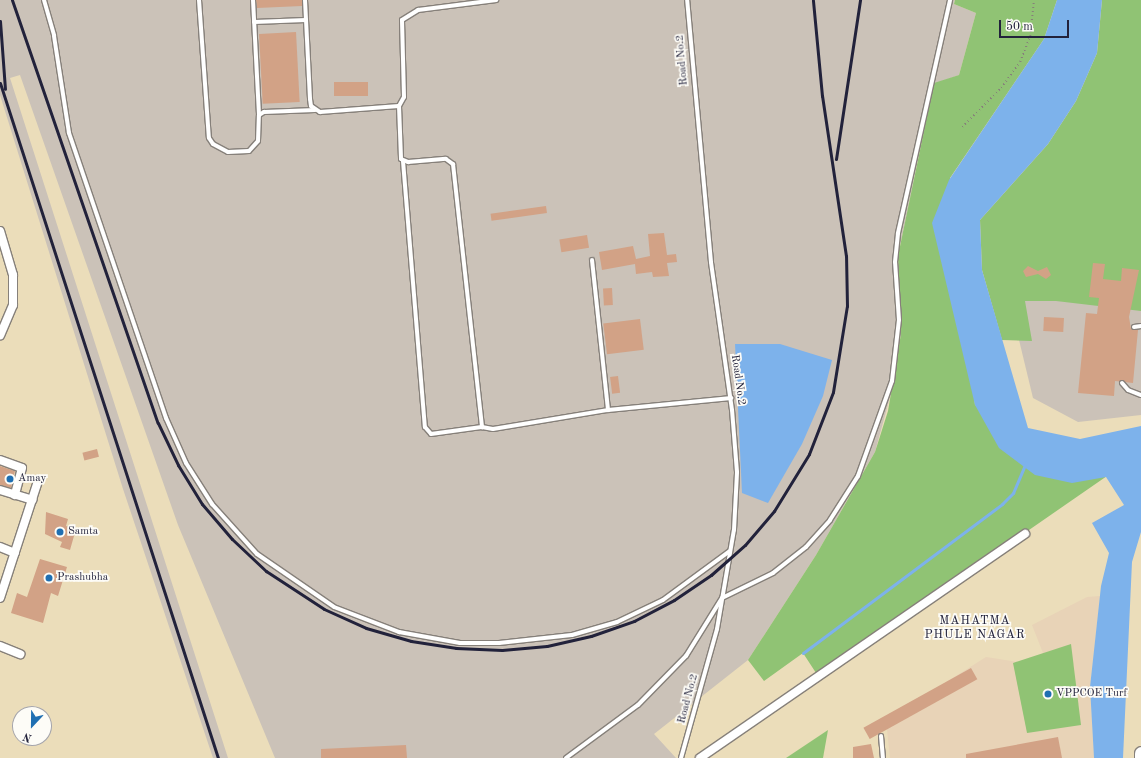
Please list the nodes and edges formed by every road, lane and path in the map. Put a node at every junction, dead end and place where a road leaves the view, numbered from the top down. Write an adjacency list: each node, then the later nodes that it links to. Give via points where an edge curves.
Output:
1 (44, 0): 33 (lane, via 54,36 69,133 166,418 186,463 212,504 257,554 334,607 399,632 460,643 498,643 572,635 617,622 663,600)
2 (199, 0): 13 (lane, via 210,138 228,152 249,151 258,141)
3 (253, 0): 10 (lane)
4 (305, 0): 9 (lane)
5 (496, 0): 11 (lane, via 418,10 402,20 404,97)
6 (687, 0): 23 (lane, Road No.2, via 711,262)
7 (950, 0): 36 (lane, via 898,233 895,262 899,320 892,380 875,436 858,476 830,520 806,547 773,573)
8 (1034, 0): 14 (path, via 1030,36 1020,62 1001,88)
9 (306, 20): 10 (lane); 12 (lane, via 310,99)
10 (254, 22): 13 (lane)
11 (399, 106): 12 (lane); 15 (lane, via 400,156)
12 (315, 110): 13 (lane, via 264,112)
13 (259, 115)
14 (962, 126)
15 (404, 161): 25 (lane, via 446,159 453,164); 25 (lane, via 425,427 431,434)
16 (0, 231): 20 (street, via 7,248 13,290 11,312)
17 (592, 260): 24 (lane)
18 (1141, 326): 19 (lane)
19 (1134, 327)
20 (0, 335)
21 (1122, 383): 22 (lane, via 1128,390)
22 (1141, 395)
23 (731, 398): 24 (lane); 33 (lane, Road No.2, via 737,472)
24 (608, 410): 25 (lane, via 493,429)
25 (482, 427)
26 (0, 460): 29 (street, via 22,468)
27 (38, 480): 30 (street)
28 (0, 490): 29 (street)
29 (15, 495): 30 (street)
30 (32, 500): 34 (street)
31 (1025, 534): 43 (street)
32 (0, 547): 34 (street)
33 (730, 551): 36 (lane, Road No.2)
34 (15, 553): 35 (street)
35 (0, 598)
36 (722, 598): 41 (lane, via 686,656 638,705); 42 (lane, Road No.2)
37 (0, 646): 38 (street)
38 (20, 654)
39 (881, 736): 44 (lane)
40 (1141, 753): 45 (main road)
41 (566, 758)
42 (681, 758)
43 (700, 758)
44 (884, 758)
45 (1141, 758)

